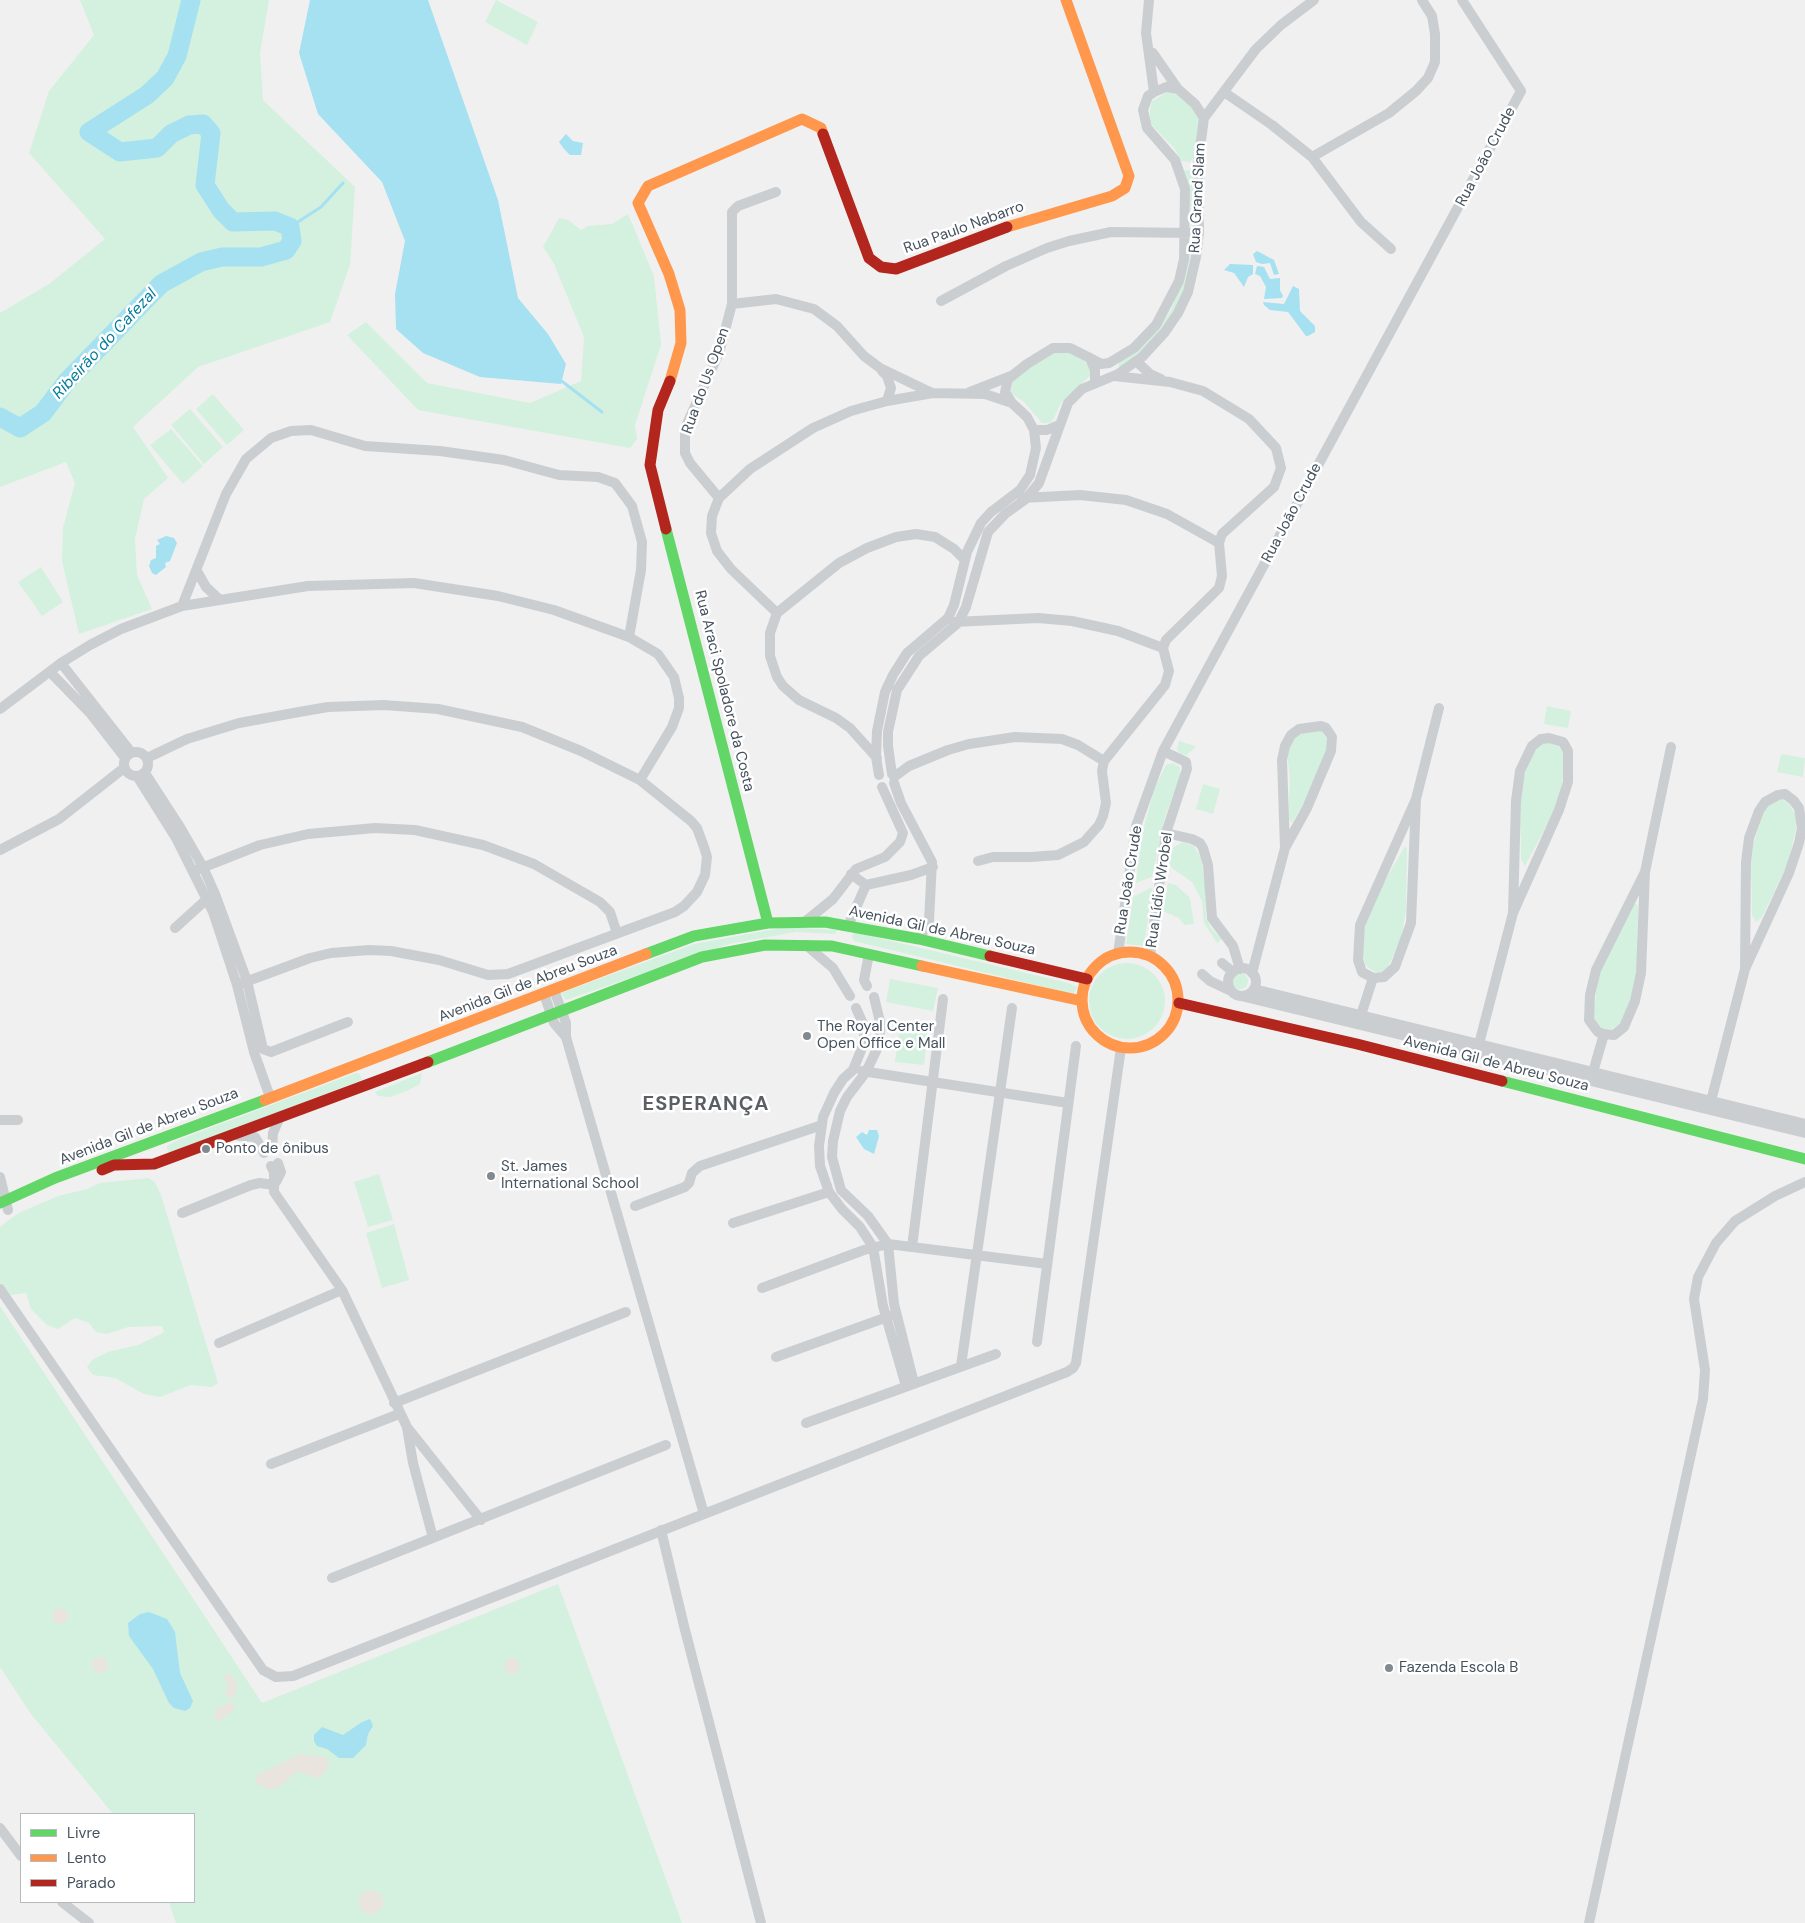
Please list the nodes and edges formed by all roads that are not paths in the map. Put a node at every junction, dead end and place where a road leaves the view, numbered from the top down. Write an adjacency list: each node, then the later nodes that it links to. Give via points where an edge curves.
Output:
1 (1066, 0): 33 (street, Rua Paulo Nabarro, via 1129,176 1124,188 1112,196 987,233 896,269 881,267 869,258 821,128 802,119 648,186 638,202 669,274 680,310 680,343 670,382 658,410)
2 (1149, 0): 6 (street)
3 (1314, 0): 9 (street, via 1270,35)
4 (1422, 0): 11 (street, via 1432,16 1436,34 1434,62 1428,78 1389,113)
5 (1462, 0): 52 (street, Rua João Crude, via 1521,91)
6 (1148, 41): 7 (street, via 1158,63); 8 (street)
7 (1178, 89): 8 (street, via 1166,87); 10 (street, via 1195,104)
8 (1154, 92): 13 (street, Rua Grand Slam, via 1148,96 1143,110 1145,123)
9 (1224, 92): 10 (street); 11 (street)
10 (1204, 118): 12 (street, Rua Grand Slam)
11 (1312, 157): 17 (street, via 1361,222)
12 (1198, 163): 13 (street); 16 (street, Rua Grand Slam)
13 (1178, 165): 15 (street, Rua Grand Slam, via 1185,189)
14 (776, 192): 19 (street, Rua do Us Open, via 738,206 732,212)
15 (1186, 233): 16 (street); 18 (street, via 1121,232 1069,241 1006,266); 20 (street, Rua Grand Slam, via 1179,281 1156,325 1134,348 1109,363 1100,364)
16 (1199, 233): 21 (street, Rua Grand Slam, via 1192,276 1178,313 1165,332)
17 (1391, 249)
18 (941, 301)
19 (732, 304): 22 (street, via 776,299 814,309 837,326 864,356); 35 (street, Rua do Us Open, via 719,353 690,415 684,440 690,463)
20 (1090, 358): 23 (street, Rua Grand Slam, via 1070,348 1053,348); 26 (street, via 1095,370)
21 (1136, 361): 24 (street, Rua Grand Slam); 25 (street, via 1150,374)
22 (880, 368): 27 (street); 29 (street, via 890,382)
23 (1011, 376): 28 (street, Rua Grand Slam); 30 (street, via 1004,388)
24 (1114, 376): 25 (street); 26 (street, Rua Grand Slam)
25 (1166, 381): 37 (street, via 1203,391 1230,405 1260,428 1280,458 1281,468 1274,487 1222,534)
26 (1095, 383): 31 (street, Rua Grand Slam, via 1082,389 1068,403)
27 (933, 393): 28 (street); 29 (street)
28 (964, 394): 30 (street, via 985,394)
29 (887, 401): 35 (street, via 851,411 813,428 750,469)
30 (1012, 403): 32 (street, via 1027,417)
31 (1059, 425): 32 (street, via 1047,430); 36 (street, Rua Grand Slam, via 1039,483)
32 (1034, 430): 34 (street, via 1036,454 1033,466)
33 (650, 466): 82 (street, Rua Araci Spoladore da Costa)
34 (1014, 495): 36 (street); 38 (street, via 981,523)
35 (719, 498): 42 (street, via 710,526 717,552)
36 (1026, 499): 37 (street, via 1080,495 1126,500 1167,514); 44 (street, Rua Grand Slam, via 988,532 966,607)
37 (1219, 544): 46 (street, via 1222,576 1219,588 1166,640)
38 (964, 559): 42 (street, via 935,537 916,534 896,537 839,563); 43 (street, via 954,605)
39 (197, 571): 40 (street); 41 (street); 45 (street, via 214,521 246,459 258,446 279,435 311,430 365,446 440,451 504,460 559,475 609,480 620,487 637,516 643,556)
40 (220, 600): 41 (street); 45 (street, via 308,586 414,583 517,600)
41 (182, 606): 47 (street, via 121,629)
42 (777, 613): 53 (street, via 770,633 770,656 783,686 799,700 850,728)
43 (945, 622): 44 (street); 53 (street, via 907,654 893,675 879,716)
44 (958, 623): 46 (street, via 1038,618 1072,621 1118,631); 59 (street, Rua Grand Slam, via 919,656 897,690 888,732)
45 (630, 637): 60 (street, via 666,663 674,677 679,698 672,727)
46 (1163, 648): 56 (street, via 1169,671 1165,685)
47 (60, 663): 48 (street); 55 (street)
48 (50, 672): 50 (street); 55 (street, via 90,713)
49 (1439, 708): 62 (street)
50 (0, 709)
51 (1672, 748): 73 (street)
52 (1163, 751): 64 (street, Rua Lídio Wrobel, via 1187,765); 90 (street, Rua João Crude, via 1136,826)
53 (876, 757): 58 (street); 59 (street)
54 (147, 758): 55 (street, via 141,752); 57 (street, via 148,766); 60 (street, via 187,739 299,712 360,705 409,706 522,727)
55 (127, 760): 57 (street, via 129,774); 67 (street, via 66,814)
56 (1104, 761): 59 (street, via 1062,739 1015,737 948,750 909,766); 68 (street, via 1103,816 1084,842 1058,855)
57 (141, 774): 72 (street, via 173,833)
58 (879, 775): 59 (street, via 886,771); 61 (street)
59 (893, 778): 61 (street, via 888,788); 69 (street, Rua Grand Slam, via 900,800)
60 (640, 780): 86 (street, via 697,828 707,867 691,900 675,912)
61 (882, 787): 74 (street, via 900,825 902,838 885,858 859,867)
62 (1416, 800): 65 (street); 66 (street)
63 (1290, 827): 63 (street, via 1307,808 1331,751 1332,737 1321,726 1299,729 1285,746 1282,760); 95 (street)
64 (1166, 833): 91 (street, Rua Lídio Wrobel); 94 (street, via 1192,838 1203,848 1208,865 1212,918 1233,946)
65 (1397, 842): 66 (street); 97 (street, via 1360,925 1358,960 1362,972)
66 (1414, 848): 97 (street, via 1411,923 1395,967 1384,976)
67 (0, 850)
68 (978, 860)
69 (933, 866): 75 (street); 87 (street, Rua Grand Slam, via 929,921)
70 (1514, 866): 71 (street); 71 (street, via 1520,771 1532,746 1549,738 1563,742 1568,751 1568,782 1559,810); 79 (street)
71 (1532, 868): 79 (street)
72 (198, 869): 76 (street); 86 (street, via 268,843 308,834 375,828 415,830 483,845 534,864 600,902 610,912); 99 (street)
73 (1645, 872): 77 (street); 78 (street)
74 (851, 874): 75 (street); 80 (street, via 833,900)
75 (866, 886): 84 (street)
76 (207, 899): 85 (street); 99 (street)
77 (1631, 900): 78 (street); 115 (street, via 1596,970 1590,995 1590,1020 1598,1032)
78 (1643, 903): 115 (street, via 1641,973 1633,1008 1621,1030)
79 (1513, 913): 116 (street)
80 (806, 921): 82 (street, Avenida Gil de Abreu Souza); 84 (street, Avenida Gil de Abreu Souza)
81 (1746, 921): 83 (street); 83 (street, via 1749,838 1765,802 1778,794 1785,794 1799,808 1802,828 1789,873); 93 (street)
82 (768, 923): 103 (street, Avenida Gil de Abreu Souza, via 694,936)
83 (1764, 924): 93 (street)
84 (848, 926): 87 (street, Avenida Gil de Abreu Souza); 88 (street, via 839,936 815,938)
85 (175, 928)
86 (617, 933): 99 (street, via 498,976 479,974 416,955 369,950 310,958)
87 (918, 939): 98 (street, Avenida Gil de Abreu Souza)
88 (805, 944): 89 (street, Avenida Gil de Abreu Souza); 104 (street, via 833,968); 112 (street, Avenida Gil de Abreu Souza, via 765,945 702,958)
89 (869, 954): 100 (street, via 864,980); 108 (street, Avenida Gil de Abreu Souza)
90 (1118, 954): 91 (street, via 1129,952); 98 (street, via 1105,959)
91 (1150, 956): 109 (street, via 1172,975)
92 (1222, 963): 94 (street)
93 (1745, 969): 125 (street)
94 (1237, 971): 95 (street); 102 (street, via 1228,984)
95 (1252, 973): 101 (street, via 1256,980)
96 (1202, 974): 102 (street)
97 (1373, 978): 113 (street)
98 (1086, 979): 108 (street)
99 (242, 983): 114 (street, via 265,1051 271,1052); 124 (street, via 254,1052)
100 (868, 986)
101 (1254, 989): 105 (street); 113 (street)
102 (1231, 991): 105 (street)
103 (549, 992): 112 (street); 124 (street, Avenida Gil de Abreu Souza)
104 (850, 996)
105 (1241, 996): 133 (street)
106 (874, 997): 120 (street, via 881,1026 877,1049)
107 (942, 999): 122 (street)
108 (1082, 1001): 118 (street, via 1084,1016 1091,1029 1101,1040)
109 (1179, 1003): 118 (street, via 1176,1017 1158,1041 1144,1047); 136 (street, Avenida Gil de Abreu Souza, via 1357,1044)
110 (856, 1008): 119 (street, via 863,1021 865,1036)
111 (1012, 1008): 123 (street)
112 (557, 1013): 127 (street, Avenida Gil de Abreu Souza); 168 (street, via 557,1028 566,1037)
113 (1360, 1015): 116 (street)
114 (348, 1022)
115 (1604, 1034): 121 (street)
116 (1479, 1044): 121 (street)
117 (1076, 1046): 126 (street)
118 (1121, 1048): 168 (street, via 1073,1368)
119 (853, 1070): 120 (street); 131 (street, via 834,1093)
120 (866, 1072): 122 (street); 146 (street, via 840,1111 832,1141 832,1157 841,1190 868,1216)
121 (1594, 1072): 125 (street)
122 (932, 1083): 123 (street); 148 (street)
123 (1001, 1094): 126 (street); 149 (street)
124 (270, 1097): 132 (street, Avenida Gil de Abreu Souza)
125 (1711, 1101): 130 (street)
126 (1068, 1103): 150 (street)
127 (279, 1119): 134 (street, Avenida Gil de Abreu Souza); 134 (street, via 268,1151 254,1137)
128 (0, 1120): 129 (street)
129 (18, 1120)
130 (1805, 1124)
131 (822, 1125): 141 (street, via 820,1166); 142 (street, via 700,1166 685,1187)
132 (184, 1130): 135 (street, via 161,1148); 143 (street, Avenida Gil de Abreu Souza, via 55,1178)
133 (1805, 1133)
134 (228, 1138): 135 (street, Avenida Gil de Abreu Souza)
135 (168, 1159): 143 (street, Avenida Gil de Abreu Souza, via 150,1165 114,1165)
136 (1805, 1160)
137 (275, 1165): 140 (street)
138 (0, 1177): 143 (street)
139 (1805, 1182): 178 (street, via 1735,1221 1716,1243 1698,1276 1694,1299 1705,1370 1702,1408)
140 (274, 1185): 144 (street, via 251,1185); 153 (street, via 276,1195)
141 (829, 1192): 145 (street); 147 (street)
142 (635, 1206)
143 (3, 1207)
144 (182, 1214)
145 (733, 1223)
146 (888, 1244): 147 (street); 148 (street); 155 (street)
147 (873, 1247): 151 (street); 155 (street)
148 (912, 1247): 149 (street)
149 (978, 1255): 150 (street); 160 (street)
150 (1047, 1264): 156 (street)
151 (762, 1288)
152 (0, 1289): 170 (street, via 263,1670 276,1677 292,1676)
153 (342, 1290): 157 (street); 162 (street)
154 (626, 1312): 162 (street)
155 (891, 1316): 159 (street); 161 (street)
156 (1037, 1342)
157 (219, 1343)
158 (996, 1354): 160 (street)
159 (776, 1357)
160 (961, 1366): 161 (street)
161 (910, 1384): 164 (street)
162 (394, 1403): 163 (street)
163 (399, 1414): 165 (street); 167 (street)
164 (806, 1423)
165 (407, 1427): 169 (street); 171 (street)
166 (666, 1445): 169 (street)
167 (271, 1464)
168 (704, 1514): 170 (street)
169 (480, 1520): 171 (street)
170 (661, 1530): 177 (street)
171 (433, 1538): 172 (street)
172 (332, 1578)
173 (0, 1828): 174 (street)
174 (20, 1855)
175 (63, 1903): 176 (street)
176 (89, 1923)
177 (761, 1923)
178 (1589, 1923)

